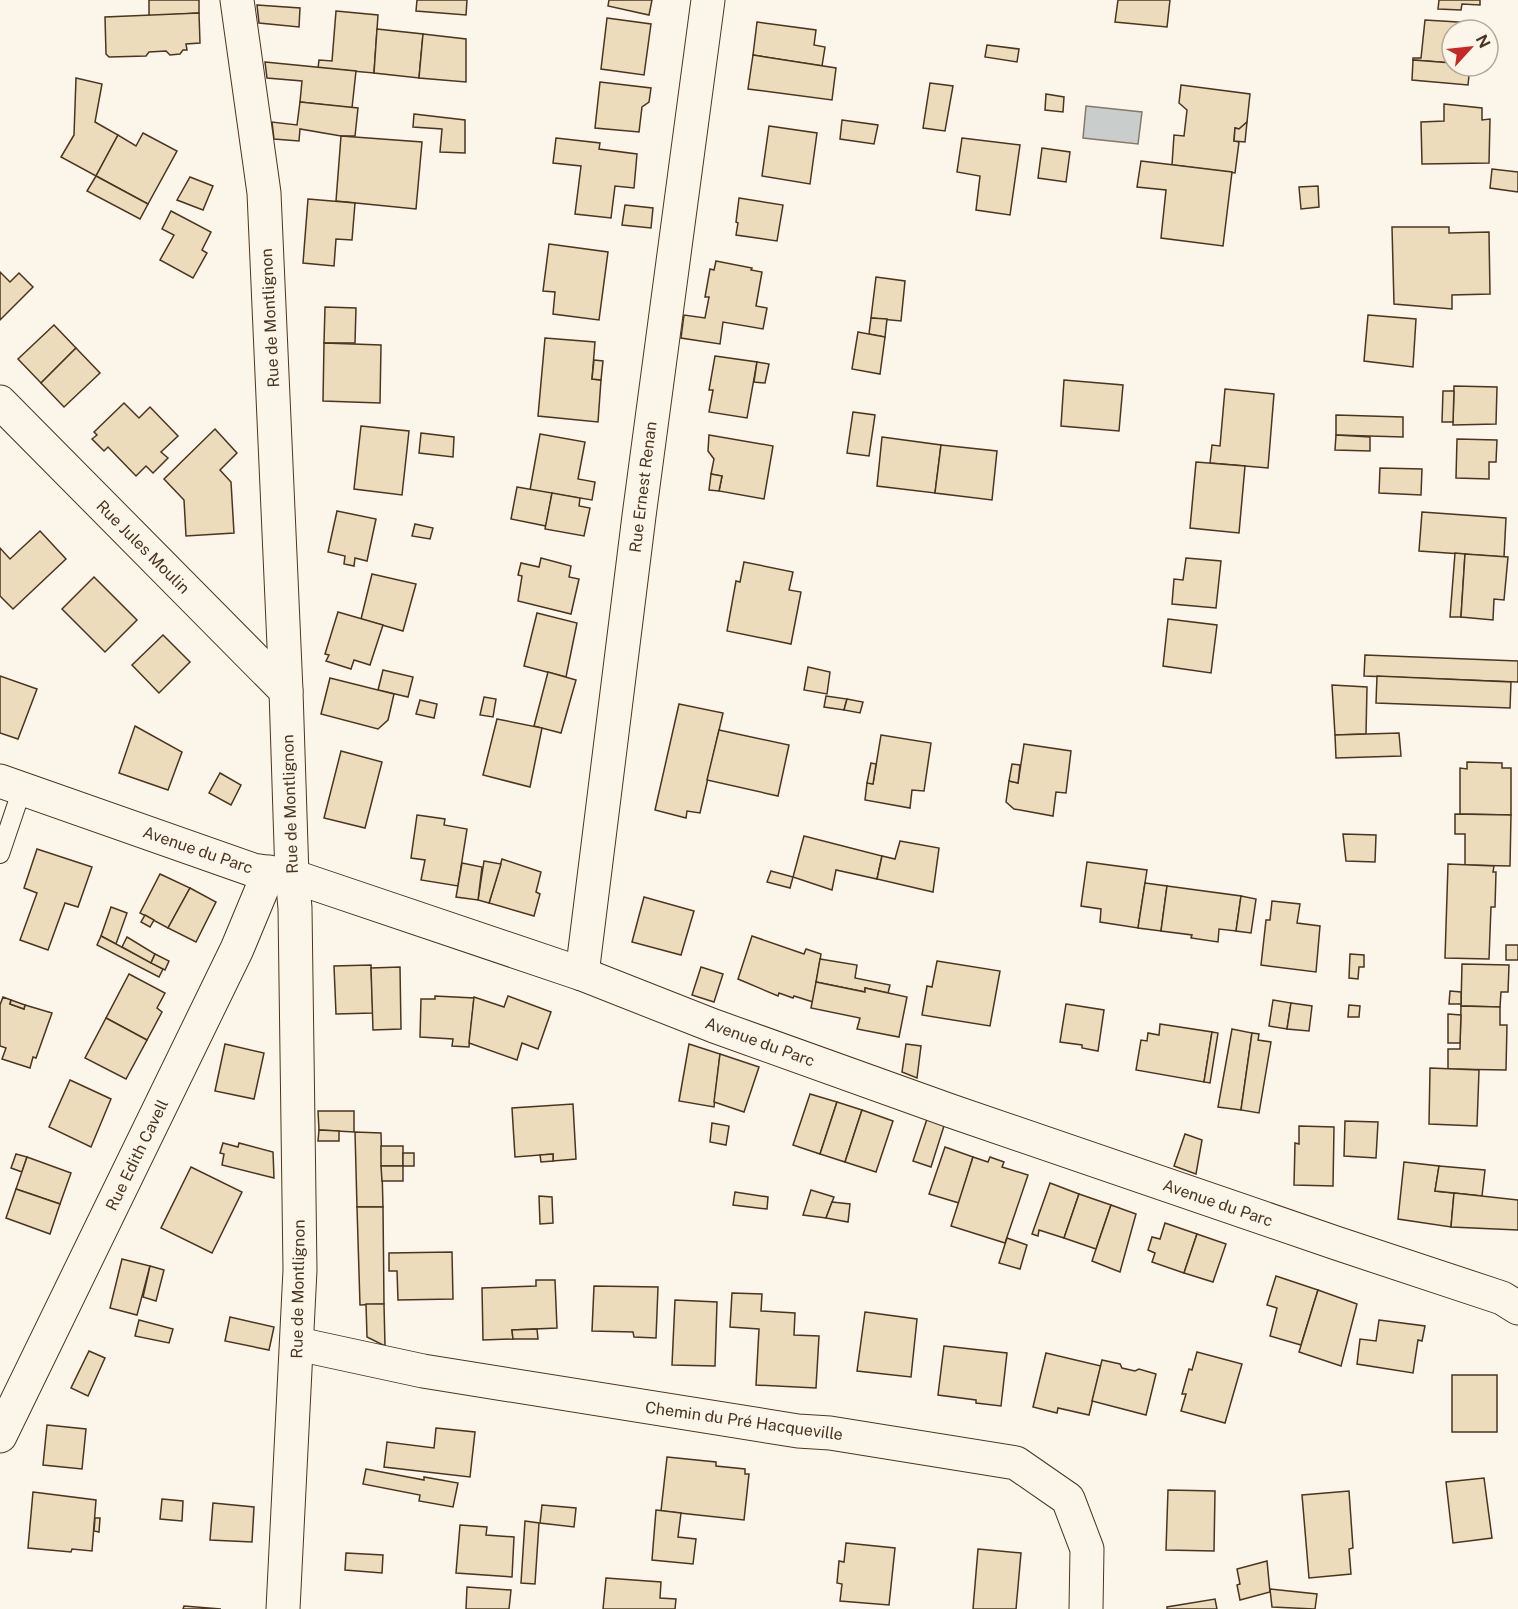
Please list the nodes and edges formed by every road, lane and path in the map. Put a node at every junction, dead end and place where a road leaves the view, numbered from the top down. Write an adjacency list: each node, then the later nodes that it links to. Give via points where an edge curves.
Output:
1 (237, 0): 4 (street, Rue de Montlignon, via 264,193)
2 (708, 0): 8 (street, Rue Ernest Renan)
3 (0, 402): 4 (street, Rue Jules Moulin)
4 (286, 691): 7 (street, Rue de Montlignon)
5 (11, 785): 6 (lane); 7 (street, Avenue du Parc, via 253,870)
6 (0, 854)
7 (281, 874): 8 (street, Avenue du Parc); 10 (street, Rue de Montlignon, via 295,908); 11 (street, Rue Edith Cavell, via 237,949)
8 (582, 974): 9 (street, Avenue du Parc, via 714,1026 1502,1298)
9 (1518, 1308)
10 (298, 1344): 12 (street, Rue de Montlignon); 13 (street, Chemin du Pré Hacqueville, via 435,1373 1016,1463 1068,1500 1087,1549)
11 (0, 1436)
12 (284, 1609)
13 (1086, 1609)

